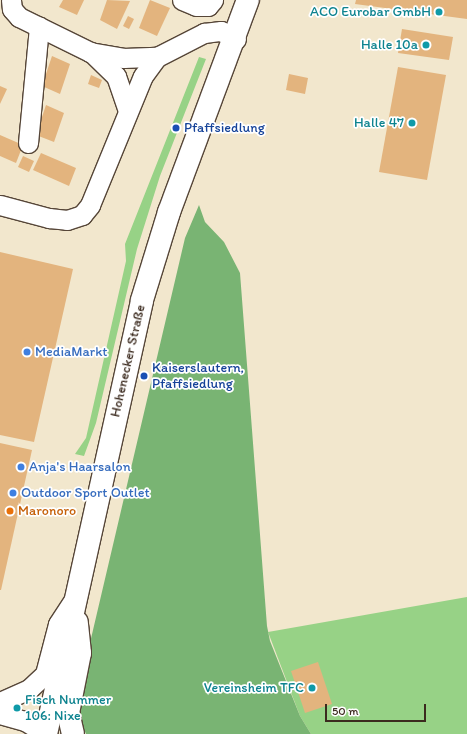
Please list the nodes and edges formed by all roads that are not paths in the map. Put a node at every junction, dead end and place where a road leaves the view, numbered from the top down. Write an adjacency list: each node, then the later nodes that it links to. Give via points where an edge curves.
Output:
1 (11, 0): 5 (street, via 12,9 19,17)
2 (182, 0): 3 (street, via 196,6 208,6)
3 (213, 0)
4 (248, 0): 6 (main road, Hohenecker Straße)
5 (39, 27): 7 (street); 10 (street)
6 (236, 39): 8 (street, via 221,31 204,34); 12 (main road, Hohenecker Straße, via 153,259)
7 (90, 52): 8 (street, via 123,58); 9 (street, via 116,76)
8 (157, 57): 9 (street, via 143,76)
9 (128, 110): 11 (street, via 90,205 82,215 67,220 49,218)
10 (28, 142)
11 (0, 205)
12 (76, 596): 13 (street, via 58,624 45,674 29,689); 15 (main road, Hohenecker Straße); 16 (main road, via 80,654 68,714)
13 (0, 702)
14 (0, 714): 15 (street, via 24,721)
15 (46, 734)
16 (73, 734)

